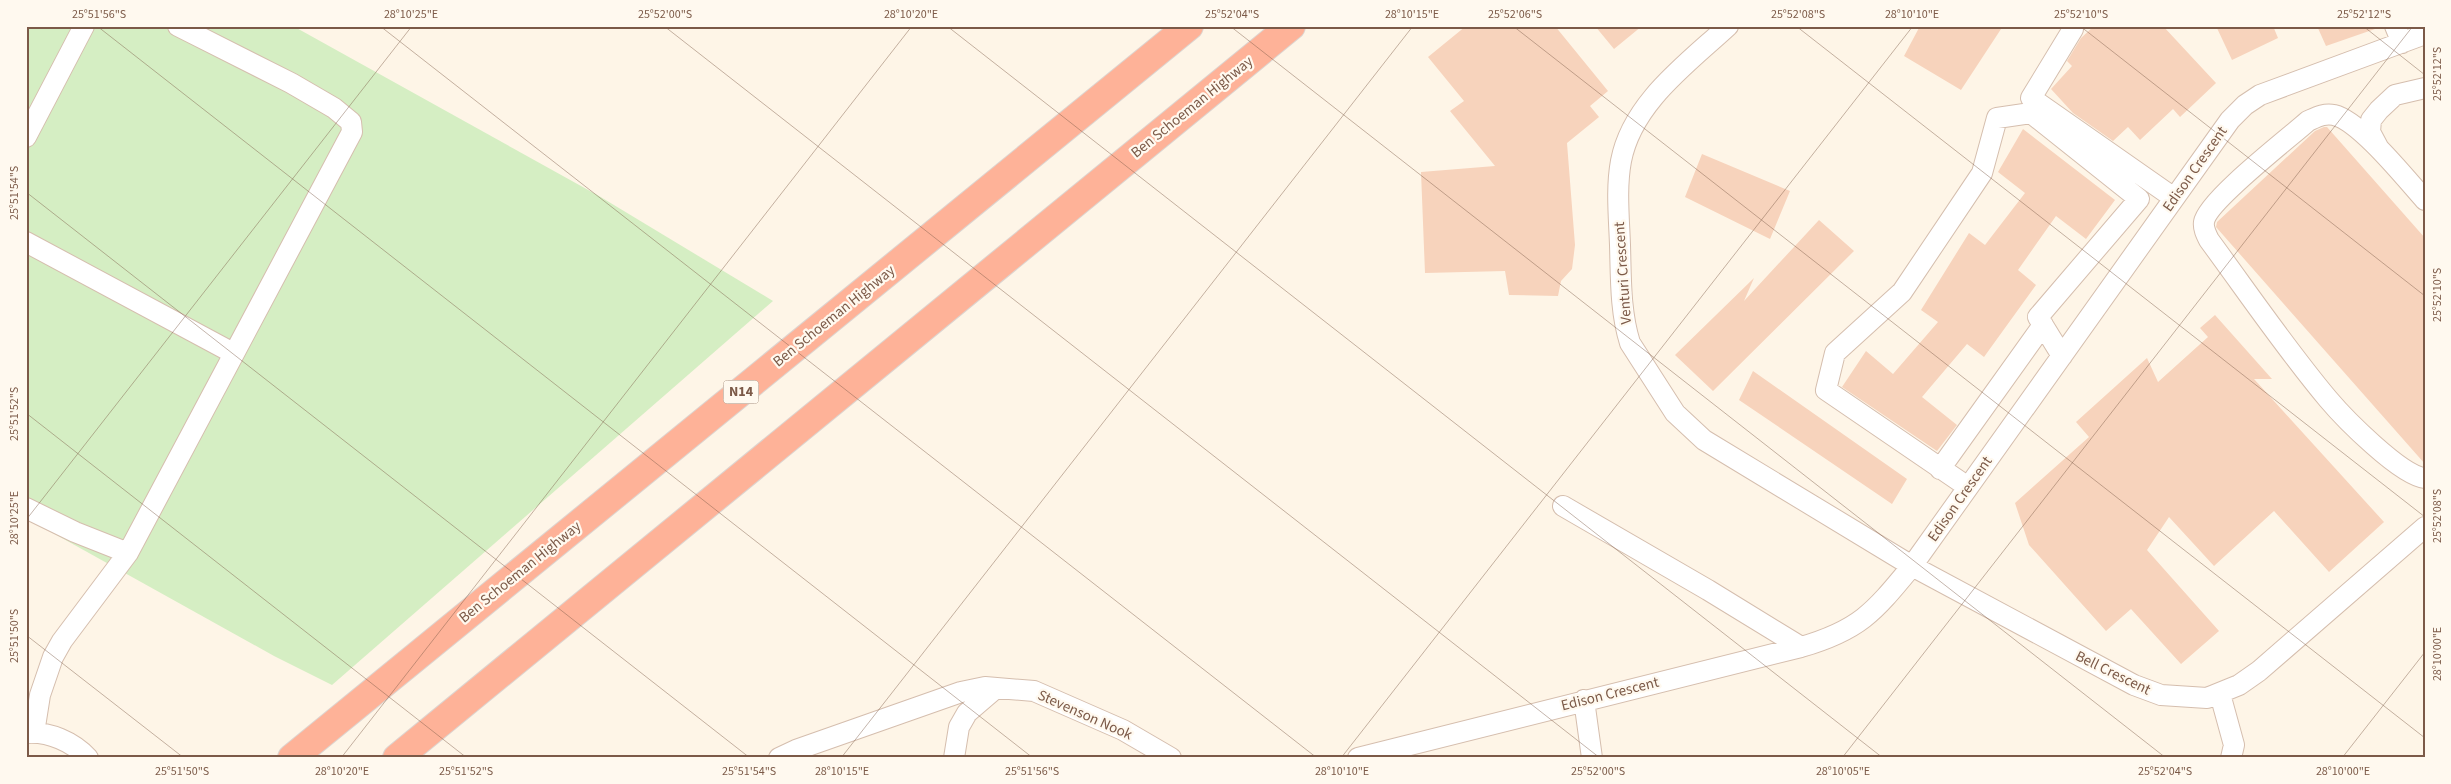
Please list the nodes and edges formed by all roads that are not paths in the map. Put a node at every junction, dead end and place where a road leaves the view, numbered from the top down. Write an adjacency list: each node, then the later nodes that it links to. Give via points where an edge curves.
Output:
1 (84, 26): 10 (street)
2 (178, 26): 16 (street, via 334,108 352,126 304,223)
3 (1190, 26): 32 (highway, Ben Schoeman Highway / N14)
4 (1291, 26): 33 (highway, Ben Schoeman Highway)
5 (1728, 26): 25 (street, Venturi Crescent, via 1661,88 1634,126 1626,144 1619,175 1619,206 1623,310 1628,336 1675,413 1704,440)
6 (2073, 29): 12 (street, via 2031,98)
7 (2398, 34): 8 (street, Edison Crescent); 12 (street, Edison Crescent, via 2260,95 2245,105 2230,120)
8 (2425, 34)
9 (2424, 90): 11 (street, via 2395,95 2371,120 2370,132)
10 (26, 137)
11 (2380, 151): 13 (street); 19 (street, via 2343,118 2322,115 2308,122 2215,202 2204,221 2205,232 2329,400 2385,455 2407,471)
12 (2174, 198): 17 (street, Edison Crescent)
13 (2425, 200)
14 (26, 242): 16 (street)
15 (2043, 325): 17 (street); 18 (street); 18 (street, via 2038,317 2139,198 2031,113 1997,118 1982,173 1902,292 1835,353 1826,390)
16 (233, 353): 24 (street)
17 (2062, 356): 20 (street, Edison Crescent)
18 (1940, 469): 20 (street)
19 (2425, 478)
20 (1968, 487): 25 (street, Edison Crescent)
21 (1562, 506): 26 (street)
22 (26, 508): 24 (street, via 75,532)
23 (2425, 527): 28 (street, Bell Crescent, via 2259,671)
24 (128, 552): 30 (street, via 52,657)
25 (1912, 566): 26 (street, Edison Crescent, via 1877,608 1852,628 1830,639); 28 (street, Bell Crescent, via 2134,685 2161,695 2188,698)
26 (1801, 647): 29 (street, Edison Crescent)
27 (996, 689): 34 (street, Stevenson Nook, via 968,690); 35 (street, via 968,713 959,727); 36 (street, Stevenson Nook, via 1034,691 1123,730)
28 (2220, 694): 39 (street, via 2234,745)
29 (1584, 700): 37 (street, Edison Crescent); 38 (street)
30 (30, 733): 31 (street, via 68,742)
31 (88, 758)
32 (292, 758)
33 (397, 758)
34 (779, 758)
35 (954, 758)
36 (1170, 758)
37 (1358, 758)
38 (1592, 758)
39 (2231, 758)

